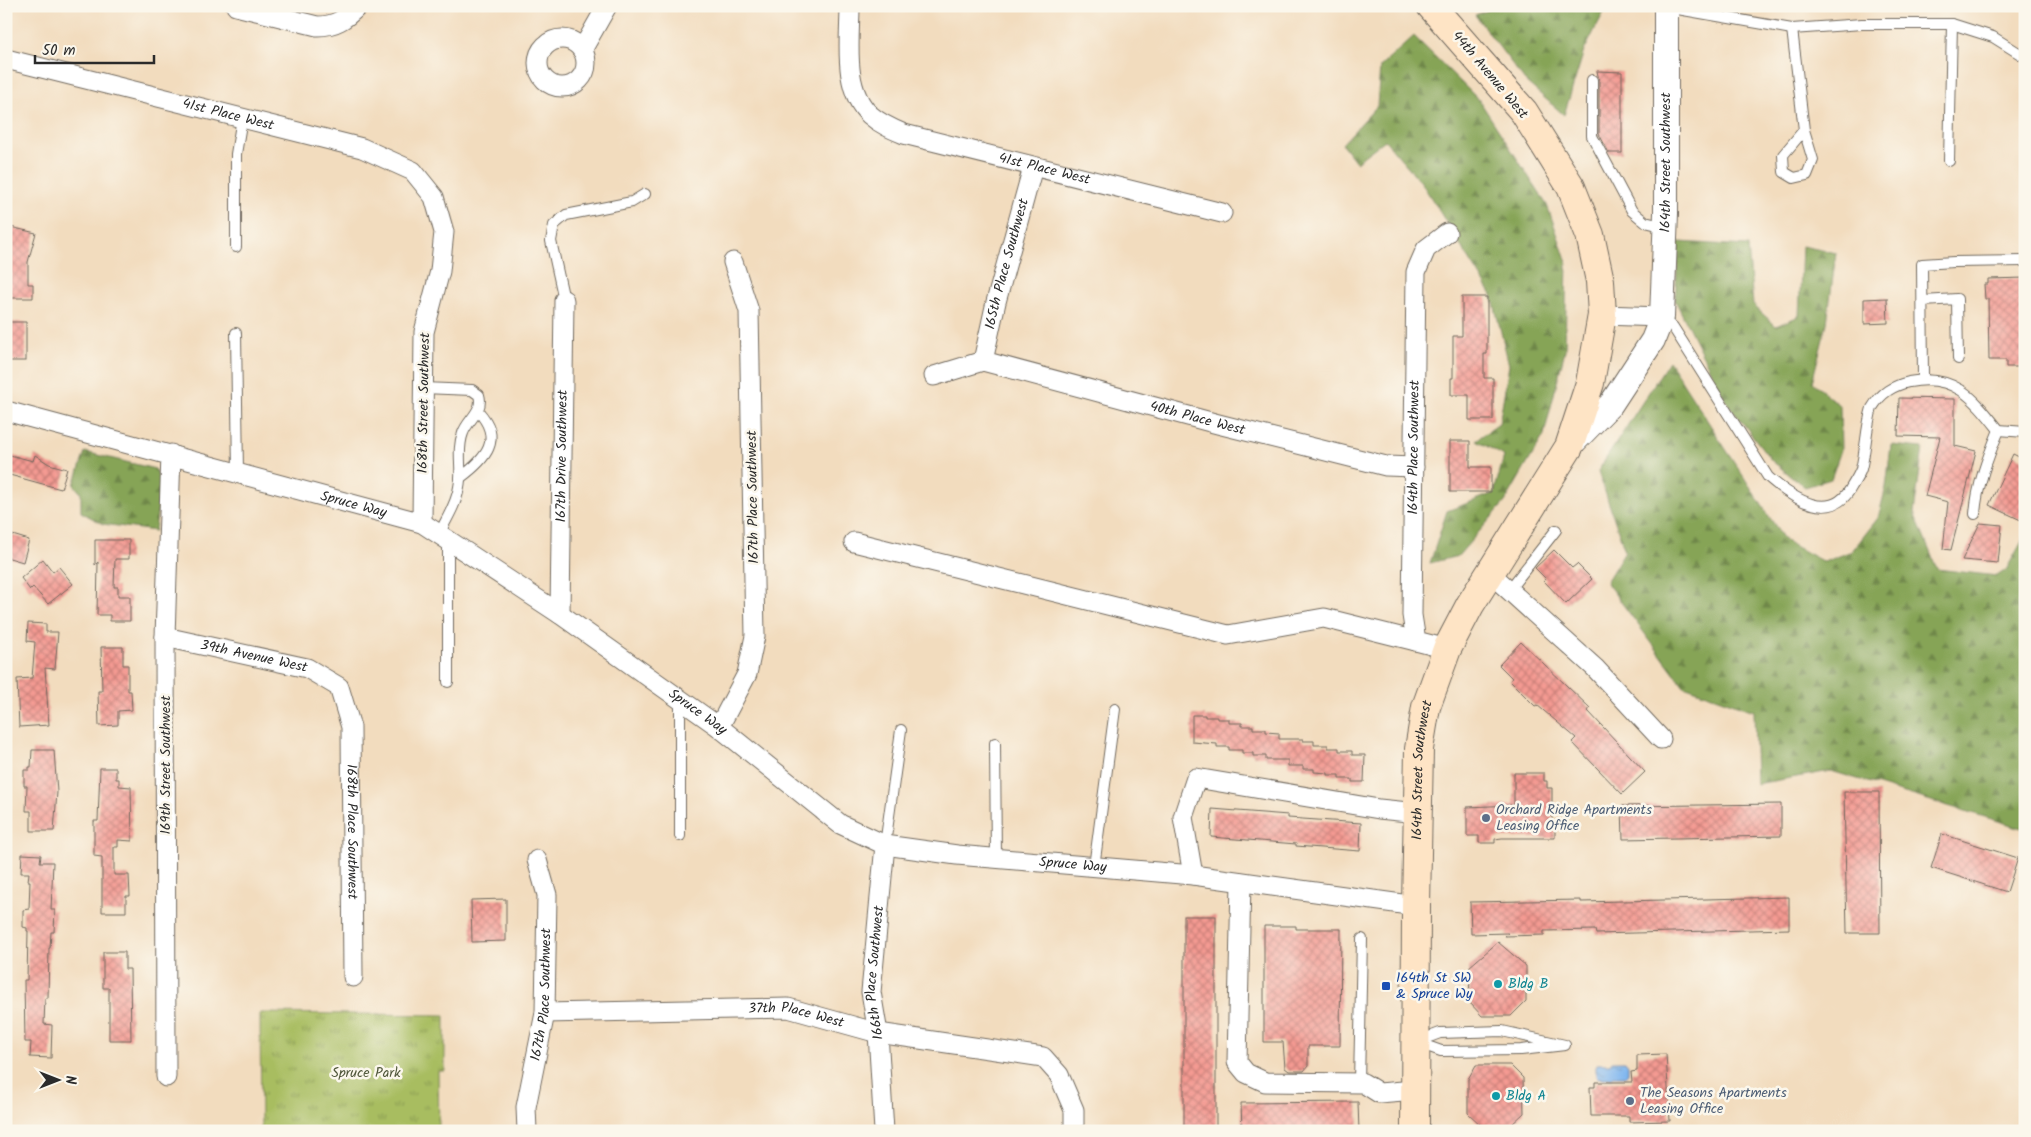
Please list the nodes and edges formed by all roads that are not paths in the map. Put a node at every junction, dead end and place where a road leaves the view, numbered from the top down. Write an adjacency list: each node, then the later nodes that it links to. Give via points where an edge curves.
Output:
1 (236, 6): 2 (street, via 317,26 329,26 339,23)
2 (358, 6)
3 (607, 6): 9 (street)
4 (850, 6): 16 (street, 41st Place West, via 852,77 858,99 869,114 904,134)
5 (1431, 6): 27 (main road, 44th Avenue West, via 1524,112 1571,187 1590,234 1600,281)
6 (1666, 6): 8 (lane); 20 (street, 164th Street Southwest)
7 (1952, 24): 8 (lane, via 1862,24); 10 (lane, via 1993,37); 15 (lane)
8 (1792, 29): 14 (lane)
9 (582, 50)
10 (2025, 57)
11 (6, 59): 13 (street, 41st Place West)
12 (1592, 80): 20 (lane, via 1592,136 1632,211 1645,222)
13 (242, 118): 18 (street, 41st Place West, via 362,148 413,172); 22 (lane, via 236,154)
14 (1804, 130)
15 (1949, 161)
16 (1033, 167): 19 (street, 41st Place West); 31 (street, 165th Place Southwest)
17 (644, 194): 25 (lane, via 632,202 566,215 554,225 551,242)
18 (434, 198): 34 (street, 168th Street Southwest, via 444,232 440,271 424,332)
19 (1222, 213)
20 (1666, 227): 28 (street, 164th Street Southwest)
21 (1447, 232): 41 (street, 164th Place Southwest, via 1426,249 1416,272)
22 (236, 247)
23 (2025, 261): 26 (lane, via 1922,264)
24 (733, 262): 58 (street, 167th Place Southwest, via 749,311 755,636 747,674)
25 (564, 300): 50 (street, 167th Drive Southwest)
26 (1923, 301): 30 (lane, via 1957,299); 33 (lane)
27 (1602, 315): 28 (street); 39 (main road, 44th Avenue West, via 1590,383)
28 (1662, 317): 33 (lane, via 1673,327 1768,477 1787,493 1817,505 1837,504 1847,496 1861,470 1868,420 1877,399 1889,388); 39 (street, 164th Street Southwest, via 1653,340 1611,404)
29 (236, 333): 42 (lane)
30 (1958, 359)
31 (983, 361): 32 (street); 41 (street, 40th Place West, via 1386,466)
32 (934, 376)
33 (1923, 379): 37 (lane, via 1957,387 1976,400)
34 (423, 388): 36 (lane, via 472,390 479,395); 45 (street, 168th Street Southwest)
35 (6, 411): 40 (street, Spruce Way)
36 (478, 411): 43 (lane, via 468,422 461,441); 43 (lane, via 491,432 490,448)
37 (1999, 430): 38 (lane); 44 (lane, via 1986,460)
38 (2025, 432)
39 (1569, 447): 49 (main road, 164th Street Southwest)
40 (170, 454): 42 (street, Spruce Way); 51 (street, 169th Street Southwest)
41 (1414, 467): 52 (street, 164th Place Southwest, via 1412,615)
42 (238, 473): 45 (street, Spruce Way)
43 (460, 478): 47 (lane)
44 (1975, 514)
45 (422, 523): 47 (street, Spruce Way)
46 (1556, 530): 49 (lane)
47 (444, 537): 50 (street, Spruce Way); 54 (lane)
48 (854, 542): 52 (street, via 1228,635 1324,618)
49 (1500, 581): 53 (main road, 164th Street Southwest); 60 (street, via 1595,668)
50 (560, 614): 56 (street, Spruce Way)
51 (166, 637): 55 (street, 39th Avenue West, via 307,668); 76 (street, 169th Street Southwest)
52 (1416, 641): 53 (street)
53 (1447, 649): 62 (main road, 164th Street Southwest, via 1426,707 1419,749)
54 (448, 682)
55 (339, 688): 72 (street, 168th Place Southwest, via 352,727)
56 (680, 699): 58 (street, Spruce Way); 63 (lane)
57 (1115, 709): 67 (lane)
58 (719, 727): 64 (street, Spruce Way, via 840,824)
59 (901, 730): 64 (lane)
60 (1661, 739)
61 (995, 742): 65 (lane)
62 (1418, 813): 68 (street, via 1379,810 1196,778 1183,817); 70 (main road, 164th Street Southwest)
63 (680, 836)
64 (885, 845): 65 (street, Spruce Way); 74 (street, 166th Place Southwest, via 871,992)
65 (996, 859): 67 (street, Spruce Way)
66 (537, 860): 73 (street, 167th Place Southwest, via 547,895)
67 (1094, 867): 68 (street, Spruce Way)
68 (1193, 875): 69 (street, Spruce Way)
69 (1240, 882): 70 (street, Spruce Way); 77 (street, via 1237,1062 1246,1073 1265,1082)
70 (1416, 906): 75 (main road, 164th Street Southwest)
71 (1362, 938): 77 (lane)
72 (352, 977)
73 (545, 1013): 74 (street, 37th Place West, via 788,1008); 79 (street, 167th Place Southwest, via 526,1107)
74 (878, 1033): 80 (street, 166th Place Southwest); 81 (street, 37th Place West, via 1044,1057 1059,1075 1074,1110)
75 (1416, 1042): 75 (lane, via 1441,1051 1521,1050 1564,1045 1502,1032 1440,1033); 78 (main road, 164th Street Southwest)
76 (166, 1077)
77 (1359, 1083): 78 (street, via 1379,1093)
78 (1415, 1090): 82 (main road, 164th Street Southwest)
79 (527, 1131)
80 (884, 1131)
81 (1074, 1131)
82 (1415, 1131)

